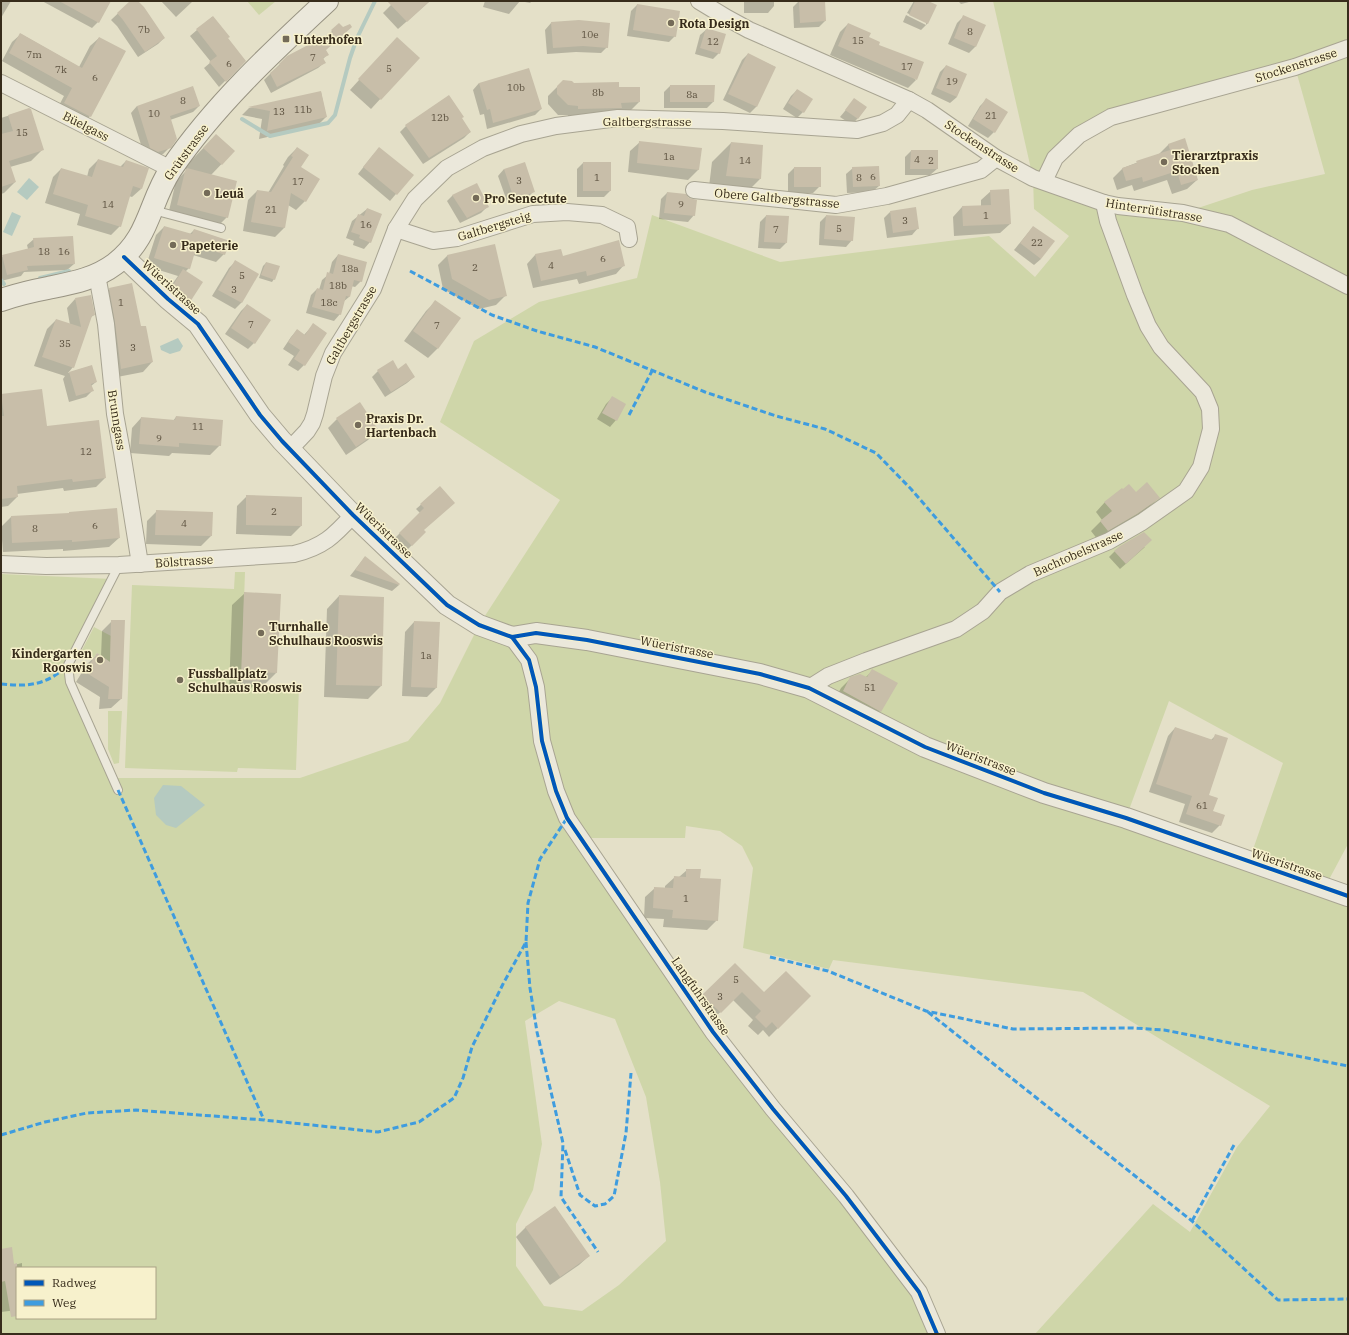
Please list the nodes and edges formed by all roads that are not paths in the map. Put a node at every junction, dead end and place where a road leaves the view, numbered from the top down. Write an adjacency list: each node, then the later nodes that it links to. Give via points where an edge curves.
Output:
1 (327, 1): 7 (main road, Grütstrasse, via 246,78 195,136)
2 (703, 2): 5 (street, Stockenstrasse, via 749,30)
3 (1348, 48): 8 (street, Stockenstrasse, via 1295,67 1111,117 1079,135 1055,158)
4 (1, 83): 7 (street, Büelgass)
5 (909, 100): 6 (street, Stockenstrasse); 13 (street, Galtbergstrasse, via 897,115 883,123 857,130 618,118 556,126 521,134 483,148 447,168 415,199)
6 (996, 158): 8 (street, Stockenstrasse, via 1033,178); 9 (street, Obere Galtbergstrasse, via 981,170 887,196 836,205)
7 (171, 169): 11 (main road, Grütstrasse)
8 (1044, 181): 10 (street, Hinterrütistrasse)
9 (694, 190)
10 (1104, 203): 17 (street, Hinterrütistrasse, via 1183,213 1229,224); 25 (street, Bachtobelstrasse, via 1113,236 1148,326 1161,347 1203,392 1210,409 1211,429 1201,467 1186,490 1142,522 1109,541 1030,574 1000,592 983,611 956,629 866,660 828,676)
11 (152, 210): 12 (lane); 15 (main road, Grütstrasse, via 136,244)
12 (222, 228)
13 (396, 229): 14 (street, Galtbergsteig, via 433,241 457,238 533,214 568,212 602,215 627,227); 19 (street, Galtbergstrasse, via 373,289 328,364 312,423)
14 (629, 239)
15 (124, 257): 16 (main road, Grütstrasse); 19 (street, Wüeristrasse, via 198,324 260,415)
16 (97, 275): 18 (main road, Grütstrasse); 22 (street, Brunngass, via 106,324 114,414)
17 (1348, 286)
18 (1, 300)
19 (290, 449): 20 (street, Wüeristrasse)
20 (354, 515): 22 (street, Bölstrasse, via 328,540 312,549 294,554); 24 (street, Wüeristrasse, via 447,605 479,625)
21 (1, 564): 23 (street, Bölstrasse)
22 (140, 564): 23 (street, Bölstrasse)
23 (119, 565): 26 (lane, via 68,665 70,682)
24 (512, 637): 25 (street, Wüeristrasse, via 536,633 587,640 760,674); 28 (street, Langfuhrstrasse, via 530,660 542,741 556,791 567,818 712,1032 846,1196 919,1292)
25 (808, 688): 27 (street, Wüeristrasse, via 924,747 1044,794 1126,818)
26 (118, 790)
27 (1348, 896)
28 (937, 1334)

